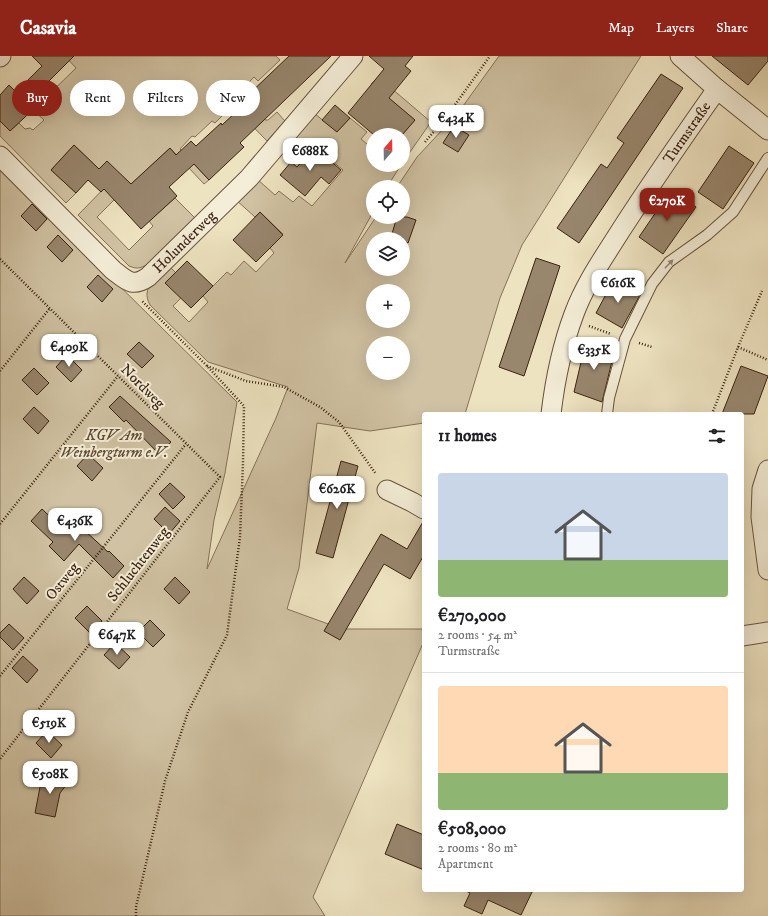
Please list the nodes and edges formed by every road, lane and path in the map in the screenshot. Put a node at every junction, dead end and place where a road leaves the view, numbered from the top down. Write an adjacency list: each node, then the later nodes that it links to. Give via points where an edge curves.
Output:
1 (353, 56): 10 (street, Holunderweg, via 249,178 148,277)
2 (490, 56): 6 (path)
3 (680, 56): 4 (street)
4 (717, 89): 5 (street); 18 (street, Turmstraße, via 654,179 584,292 567,334 554,385)
5 (768, 130)
6 (425, 142)
7 (0, 156): 10 (street, via 113,270)
8 (768, 158): 19 (lane, one-way to 8, via 625,339 652,284 669,262 707,235 733,212)
9 (0, 259): 12 (path, Nordweg)
10 (134, 284): 15 (path, via 142,302)
11 (762, 291): 13 (path)
12 (50, 308): 16 (path); 17 (path, Nordweg)
13 (738, 347): 14 (path); 20 (path)
14 (768, 360)
15 (206, 366): 24 (path, via 246,381 284,387 320,407 339,422); 32 (path, via 244,406 240,537 227,635 188,712 165,781)
16 (0, 371)
17 (118, 376): 21 (path, Nordweg); 26 (path)
18 (551, 412)
19 (607, 412)
20 (713, 412)
21 (186, 444): 23 (path, Nordweg); 30 (path, Ostweg)
22 (768, 470): 27 (street, via 762,489 761,517)
23 (220, 477): 31 (path, Schluchtenweg)
24 (387, 490): 25 (street)
25 (422, 508)
26 (0, 524)
27 (768, 570)
28 (768, 632): 29 (street)
29 (744, 636)
30 (0, 676)
31 (0, 759)
32 (136, 916)

